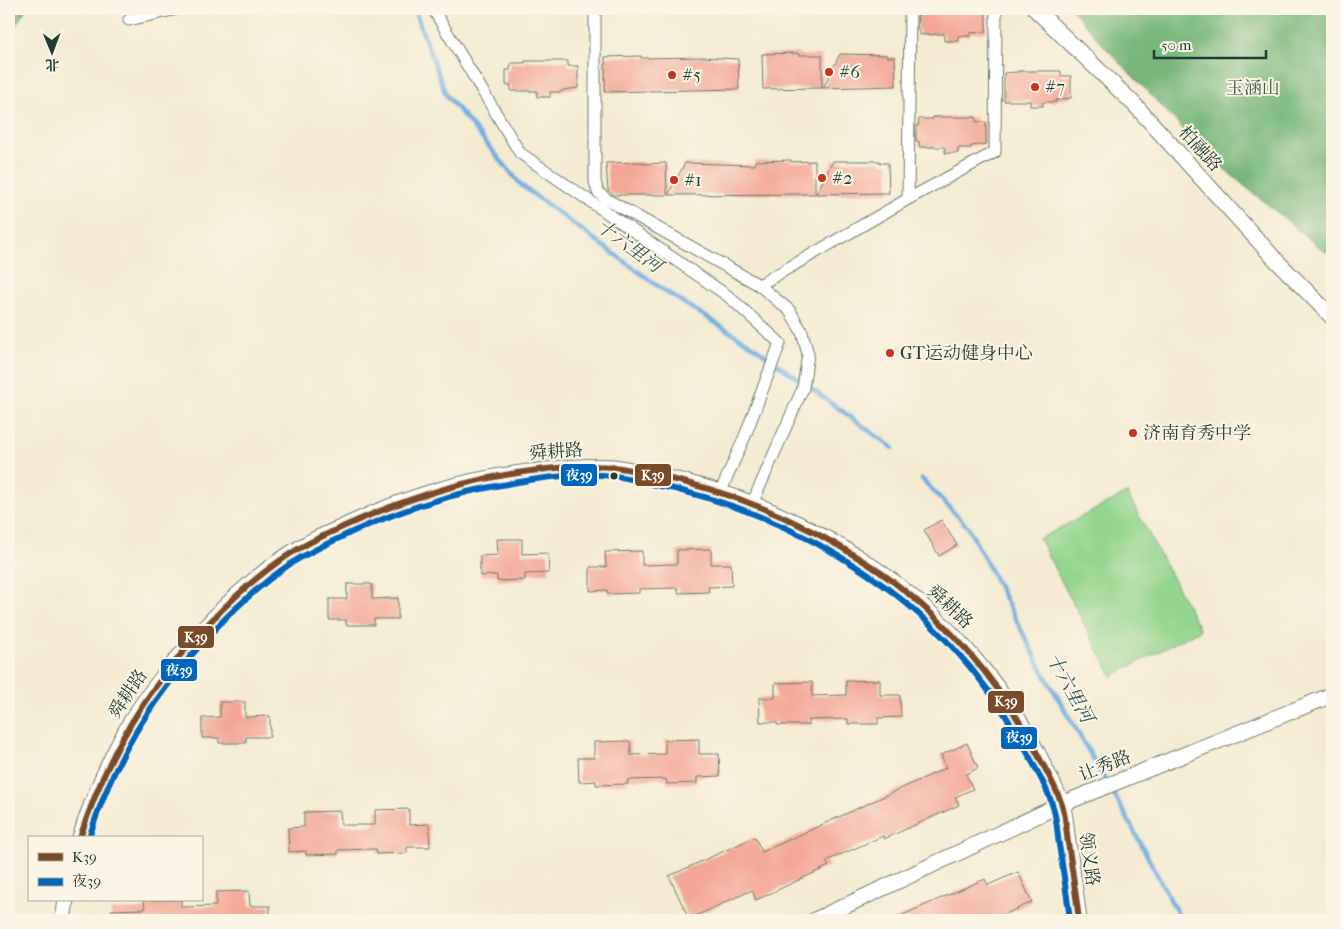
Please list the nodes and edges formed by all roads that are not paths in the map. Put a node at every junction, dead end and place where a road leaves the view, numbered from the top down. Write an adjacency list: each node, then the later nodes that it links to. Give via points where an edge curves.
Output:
1 (177, 9): 7 (street)
2 (433, 9): 11 (street, via 520,153 728,296 780,344)
3 (595, 9): 9 (street, via 595,182 598,192)
4 (910, 9): 8 (street)
5 (994, 9): 8 (street, via 995,152)
6 (1035, 9): 10 (street, 柏融路, via 1134,104)
7 (129, 20)
8 (908, 199): 9 (street)
9 (759, 285): 12 (street, via 790,311 802,332 808,354 803,388)
10 (1332, 318)
11 (720, 493): 12 (street, 舜耕路); 15 (street, 舜耕路, via 692,483 613,467 509,474 428,492 308,543 264,572 223,608 154,687 125,731 90,804)
12 (752, 504): 14 (street, 舜耕路, via 816,532 864,561 935,617 995,684 1034,743)
13 (1332, 694): 14 (street, 让秀路)
14 (1062, 804): 18 (street, 让秀路); 19 (street, 领义路)
15 (81, 836)
16 (66, 902): 17 (street)
17 (63, 920)
18 (815, 920)
19 (1079, 920)

